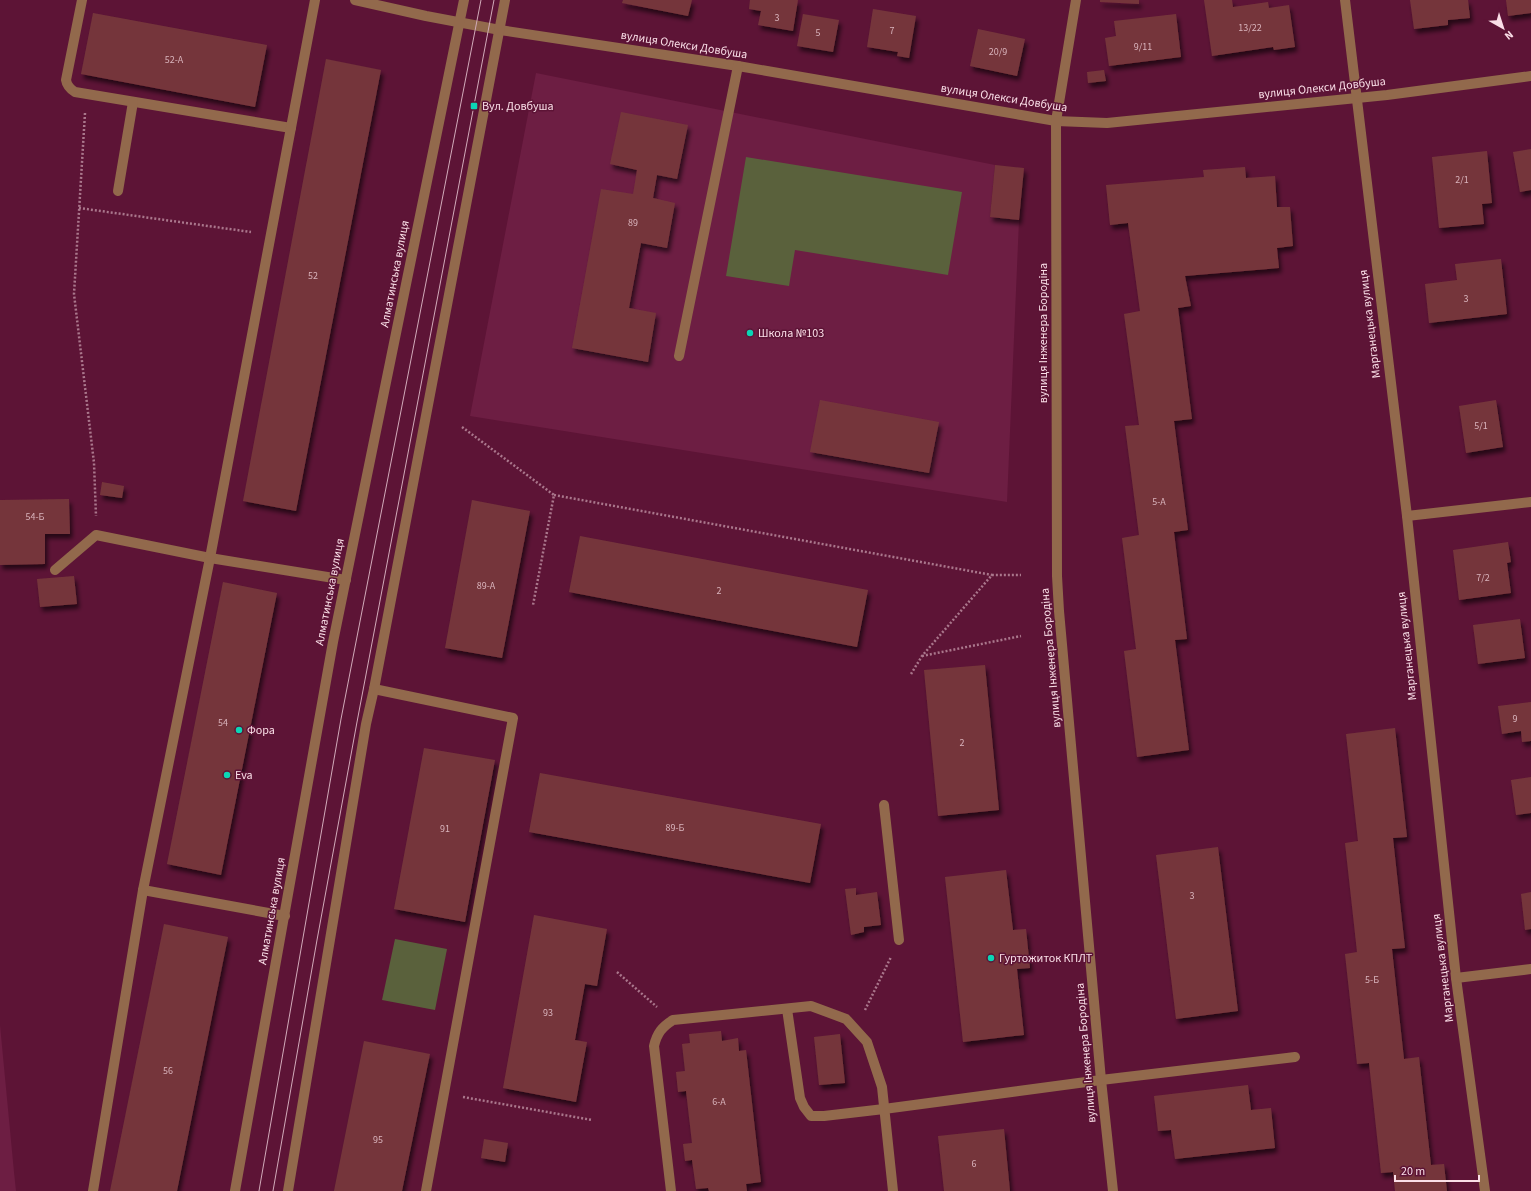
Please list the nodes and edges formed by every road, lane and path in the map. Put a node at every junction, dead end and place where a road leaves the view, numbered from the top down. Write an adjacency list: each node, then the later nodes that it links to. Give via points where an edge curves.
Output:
1 (82, 0): 12 (street, via 66,80 69,89)
2 (315, 0): 16 (street)
3 (355, 0): 8 (street, вулиця Олекси Довбуша)
4 (464, 0): 8 (street, Алматинська вулиця)
5 (505, 0): 9 (street)
6 (1076, 0): 15 (street, вулиця Інженера Бородіна)
7 (1345, 0): 13 (street, Марганецька вулиця)
8 (460, 22): 9 (street, вулиця Олекси Довбуша); 30 (street, Алматинська вулиця)
9 (500, 30): 10 (street, вулиця Олекси Довбуша); 35 (street)
10 (738, 66): 15 (street, вулиця Олекси Довбуша); 20 (street)
11 (1531, 76): 13 (street, вулиця Олекси Довбуша)
12 (86, 94): 14 (street); 18 (path)
13 (1356, 98): 15 (street, вулиця Олекси Довбуша, via 1107,123); 24 (street, Марганецька вулиця)
14 (133, 102): 16 (street); 17 (street)
15 (1056, 121): 47 (street, вулиця Інженера Бородіна, via 1057,576)
16 (291, 128): 19 (street)
17 (118, 191)
18 (79, 208): 19 (path); 25 (path, via 74,294 94,463)
19 (270, 235): 26 (street)
20 (679, 356)
21 (462, 427): 22 (path)
22 (554, 495): 28 (path); 31 (path)
23 (1531, 502): 24 (street)
24 (1407, 516): 42 (street, Марганецька вулиця)
25 (96, 535): 26 (street); 27 (street)
26 (210, 558): 30 (street); 37 (street)
27 (55, 570)
28 (992, 575): 29 (path); 33 (path)
29 (1021, 575)
30 (346, 580): 38 (street, Алматинська вулиця)
31 (533, 605)
32 (1021, 636): 33 (path)
33 (922, 656): 34 (path)
34 (911, 674)
35 (374, 689): 48 (street, via 513,718); 53 (street)
36 (884, 805): 39 (street)
37 (143, 890): 38 (street); 51 (street)
38 (285, 916): 52 (street, Алматинська вулиця)
39 (899, 940): 45 (path)
40 (1531, 969): 42 (street)
41 (617, 972): 44 (path)
42 (1456, 978): 58 (street, Марганецька вулиця)
43 (787, 1009): 44 (street); 45 (street, via 811,1006 846,1019); 49 (street, via 800,1098 811,1116)
44 (673, 1020): 55 (street, via 656,1035 654,1046)
45 (855, 1029): 49 (street, via 867,1042 882,1087)
46 (1295, 1057): 47 (street)
47 (1101, 1080): 49 (street); 57 (street, вулиця Інженера Бородіна)
48 (445, 1094): 50 (path); 54 (street)
49 (884, 1109): 56 (street)
50 (592, 1120)
51 (92, 1191)
52 (235, 1191)
53 (288, 1191)
54 (426, 1191)
55 (671, 1191)
56 (893, 1191)
57 (1113, 1191)
58 (1485, 1191)

